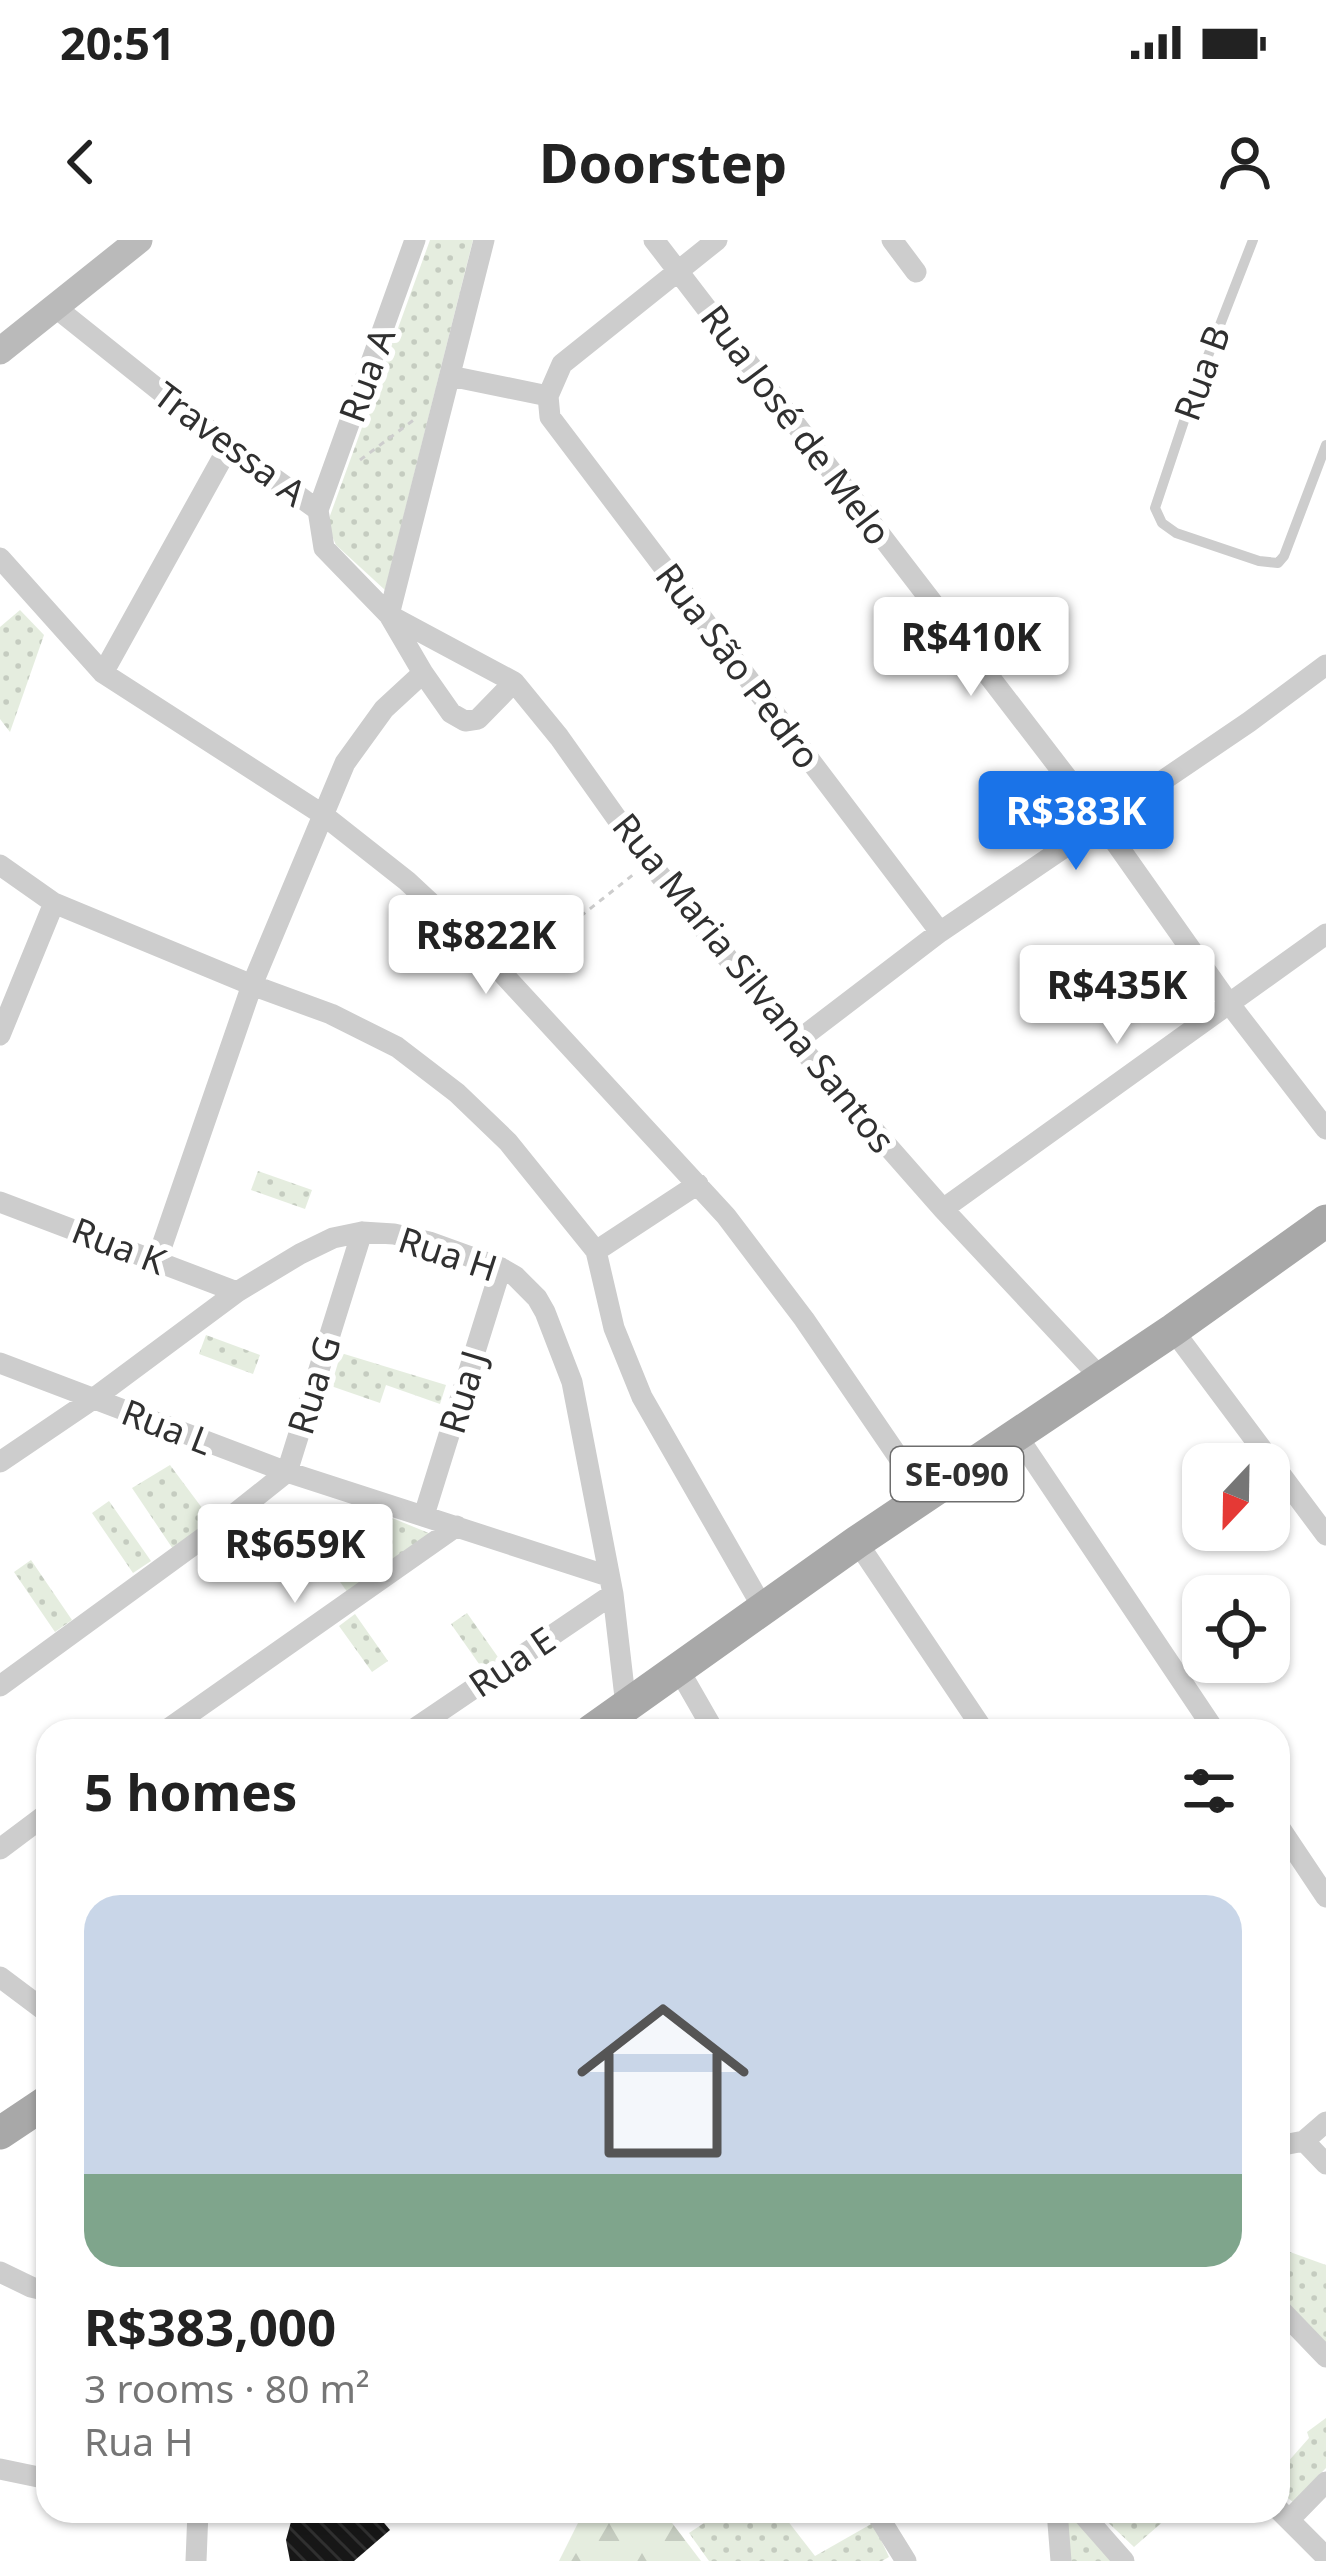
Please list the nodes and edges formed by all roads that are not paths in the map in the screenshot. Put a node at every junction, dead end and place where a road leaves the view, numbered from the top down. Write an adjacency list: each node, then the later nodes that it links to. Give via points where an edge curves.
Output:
1 (139, 240): 10 (street)
2 (415, 240): 16 (street, Rua A)
3 (484, 240): 12 (street)
4 (654, 240): 8 (street, Rua José de Melo)
5 (717, 240): 8 (street)
6 (892, 240): 9 (street)
7 (1253, 240): 14 (lane, Rua B, via 1155,508 1176,533 1278,563)
8 (678, 271): 13 (street, via 562,364); 24 (street, Rua José de Melo)
9 (916, 272)
10 (55, 307): 11 (street); 15 (street, Travessa A)
11 (0, 350)
12 (447, 386): 13 (street); 18 (street)
13 (548, 396): 27 (street, Rua São Pedro, via 550,417)
14 (1326, 445)
15 (229, 446): 16 (street, Travessa A); 20 (street)
16 (318, 510): 18 (street, Travessa A, via 325,548)
17 (0, 558): 20 (street)
18 (389, 616): 21 (street, Travessa A); 22 (street, Rua Maria Silvana Santos)
19 (1326, 665): 24 (street)
20 (103, 673): 23 (street)
21 (423, 673): 22 (street, Travessa A, via 451,713 469,722); 23 (street, via 363,735)
22 (514, 682): 32 (street, Rua Maria Silvana Santos)
23 (322, 814): 29 (street); 34 (street, via 505,976)
24 (1100, 822): 27 (street); 30 (street, Rua José de Melo)
25 (0, 865): 26 (street)
26 (54, 903): 29 (street); 31 (street)
27 (940, 932): 32 (street)
28 (1326, 934): 30 (street)
29 (252, 985): 39 (street, via 331,1014 427,1069 508,1142); 40 (street)
30 (1228, 1002): 33 (street, Rua José de Melo); 36 (street)
31 (0, 1035)
32 (796, 1042): 36 (street, Rua Maria Silvana Santos)
33 (1326, 1129)
34 (698, 1184): 39 (street); 50 (street, via 805,1319)
35 (0, 1202): 40 (street, Rua K)
36 (943, 1209): 45 (street, Rua Maria Silvana Santos)
37 (1326, 1221): 43 (main road, SE-090)
38 (362, 1232): 41 (street, Rua H, via 412,1238); 42 (street, Rua H, via 322,1242); 49 (street, Rua G)
39 (596, 1252): 56 (street, via 642,1397)
40 (157, 1260): 42 (street, Rua K)
41 (501, 1268): 51 (street, Rua J); 55 (street, Rua H, via 537,1298 572,1382)
42 (237, 1292): 46 (street, Rua H)
43 (1173, 1330): 45 (main road, SE-090); 53 (street)
44 (0, 1364): 46 (street, Rua L)
45 (1101, 1378): 47 (main road, SE-090)
46 (93, 1399): 48 (street, Rua H); 49 (street, Rua L)
47 (1016, 1434): 50 (main road, SE-090); 65 (street)
48 (0, 1462)
49 (286, 1472): 51 (street, Rua L); 58 (street, Rua G)
50 (925, 1496): 54 (main road, SE-090)
51 (424, 1515): 52 (street, Rua L)
52 (457, 1526): 55 (street, Rua L); 60 (street)
53 (1326, 1535)
54 (857, 1542): 56 (main road, SE-090); 64 (street)
55 (610, 1585): 59 (street, Rua H); 61 (street, Rua E)
56 (763, 1608): 57 (main road, SE-090)
57 (679, 1670): 59 (main road, SE-090); 63 (street)
58 (0, 1686)
59 (626, 1706): 62 (main road, SE-090)
60 (182, 1719)
61 (445, 1719)
62 (607, 1719)
63 (707, 1719)
64 (976, 1719)
65 (1207, 1719)
66 (36, 1822): 68 (street)
67 (1290, 1843): 69 (street)
68 (0, 1849)
69 (1326, 1897)
70 (0, 1977): 71 (street)
71 (36, 1991)
72 (36, 2109): 74 (main road)
73 (1326, 2122): 75 (street)
74 (4, 2130)
75 (1304, 2141): 76 (street); 77 (street)
76 (1290, 2144)
77 (1326, 2164)
78 (0, 2272): 79 (street)
79 (36, 2288)
80 (1290, 2320): 81 (street)
81 (1326, 2357)
82 (0, 2469): 83 (street)
83 (36, 2476)
84 (1326, 2482): 85 (street)
85 (1290, 2510)
86 (1290, 2522): 91 (street)
87 (198, 2523): 92 (street)
88 (882, 2523): 93 (street)
89 (1058, 2523): 94 (street)
90 (1091, 2523): 95 (street)
91 (1326, 2557)
92 (196, 2561)
93 (906, 2561)
94 (1061, 2561)
95 (1124, 2561)

